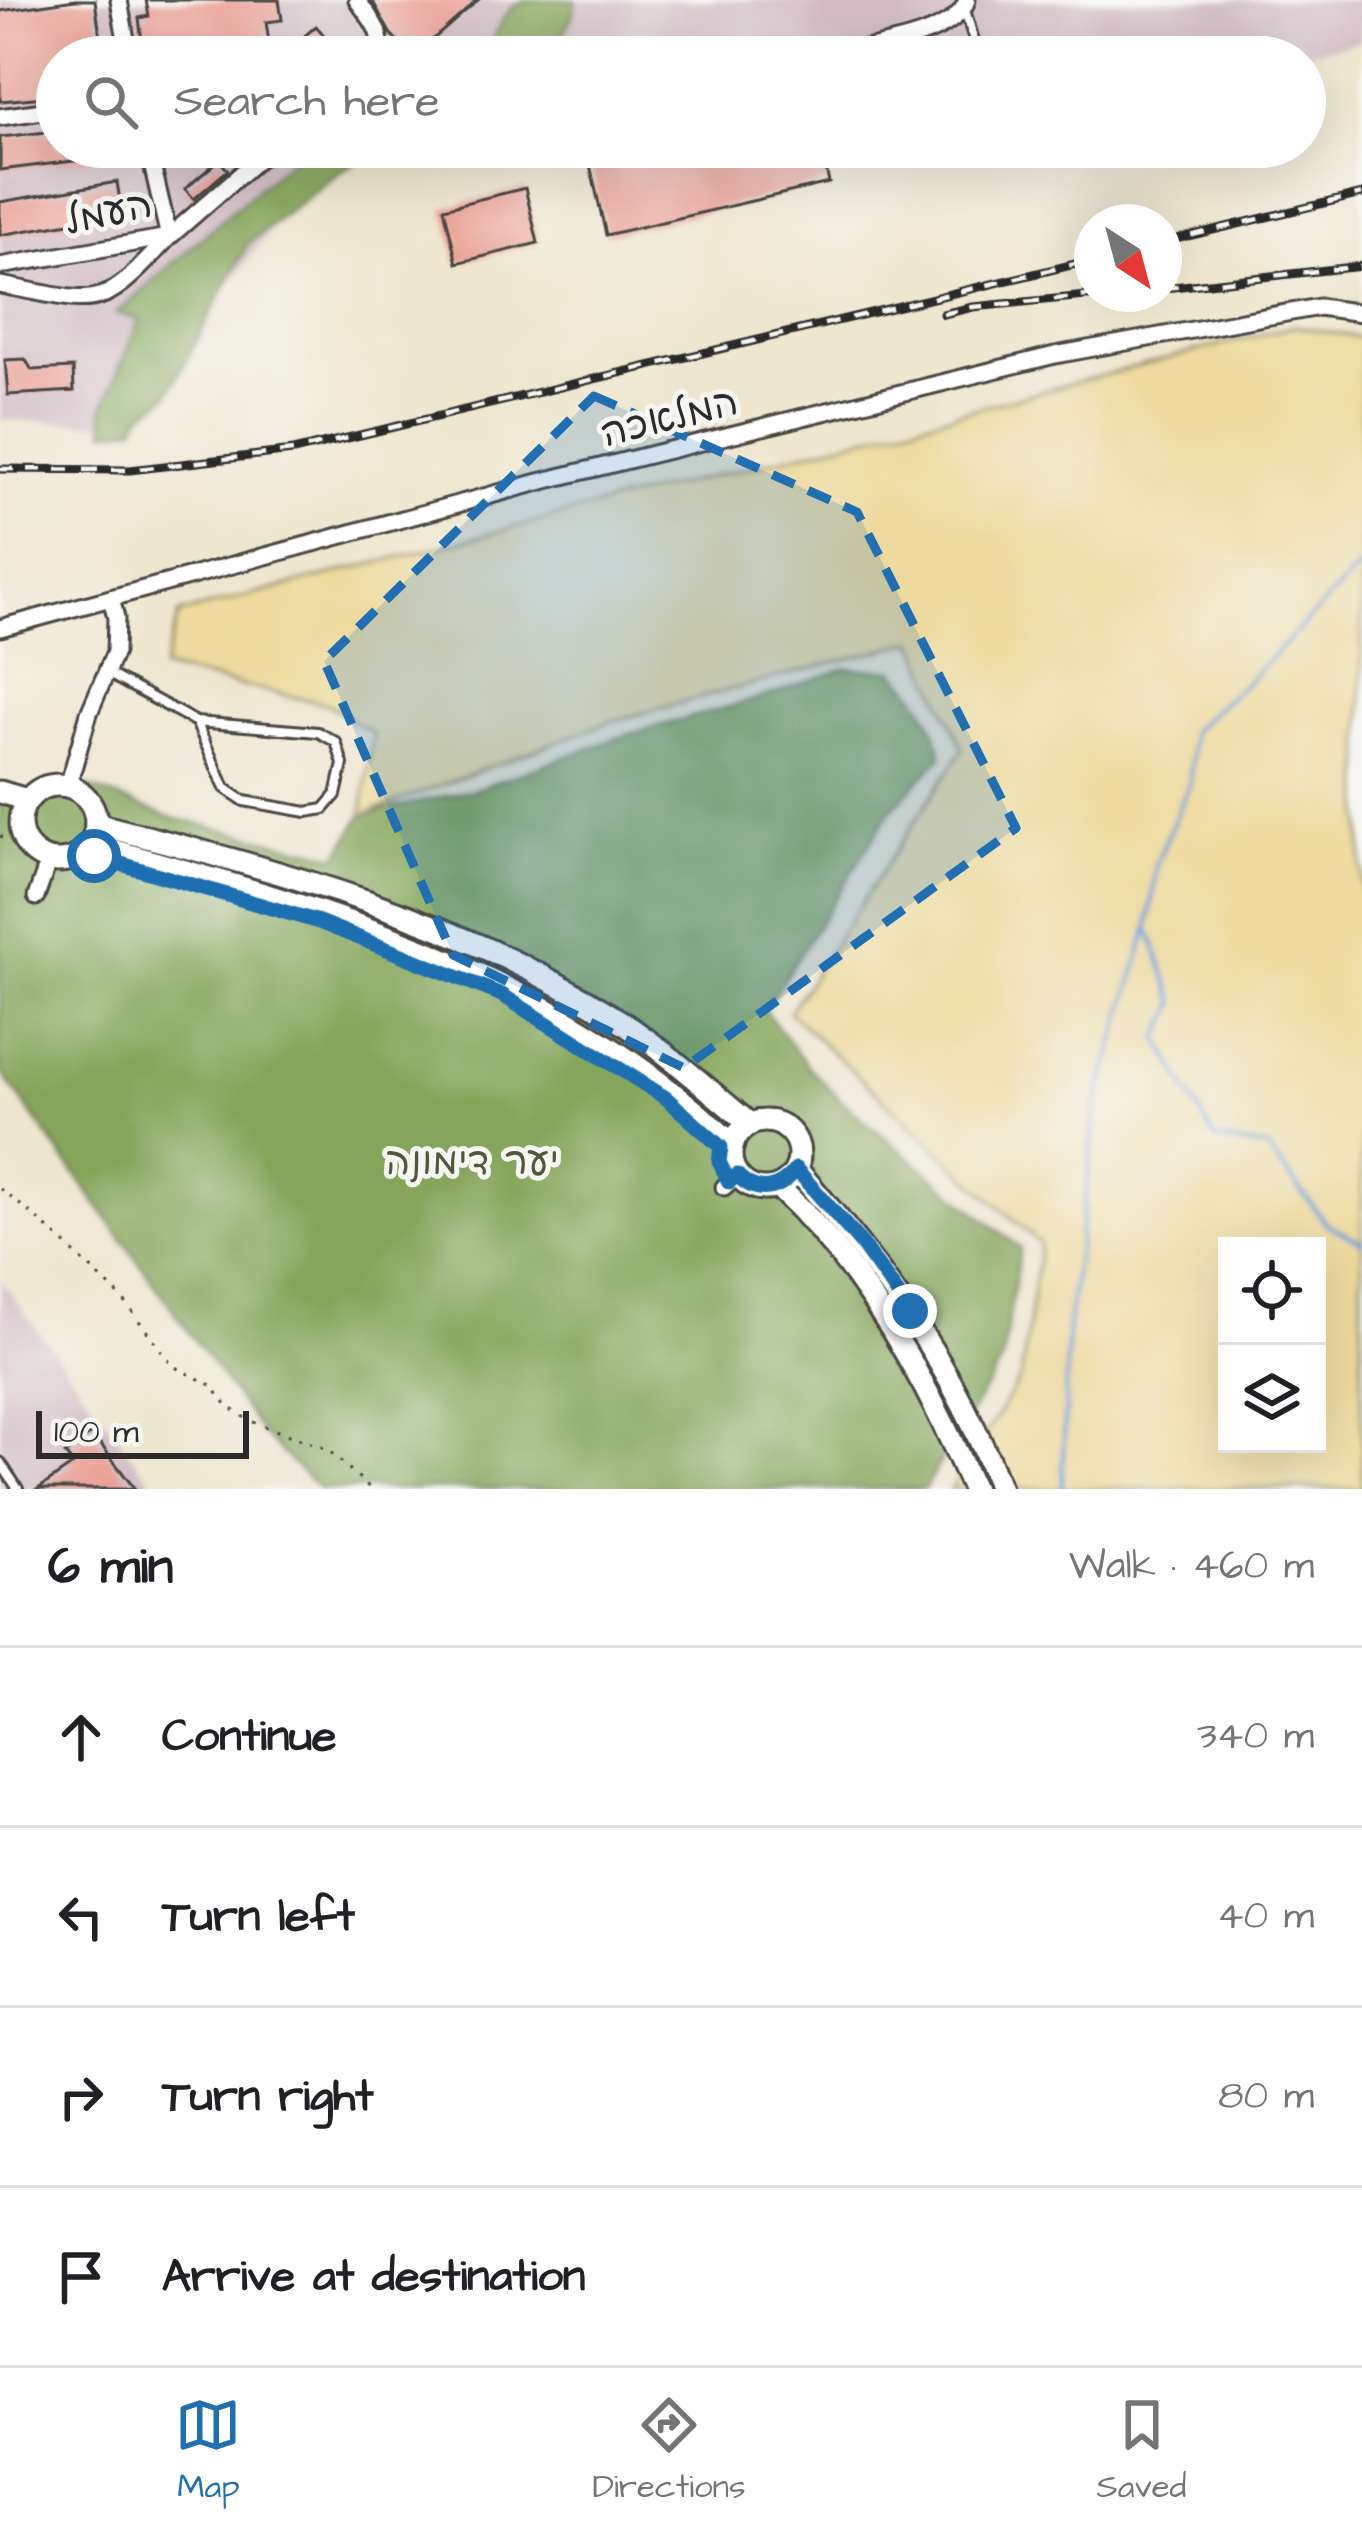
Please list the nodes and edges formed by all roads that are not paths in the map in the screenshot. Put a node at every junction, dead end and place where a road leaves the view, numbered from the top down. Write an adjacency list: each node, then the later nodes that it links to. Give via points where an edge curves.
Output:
1 (119, 0): 4 (street)
2 (357, 0): 5 (street)
3 (966, 4): 6 (street, via 958,18); 7 (lane)
4 (125, 36)
5 (380, 36)
6 (912, 36)
7 (974, 36)
8 (36, 112): 9 (street)
9 (0, 117)
10 (153, 168): 12 (street)
11 (248, 168): 12 (street, העמל)
12 (169, 237): 13 (street, העמל); 14 (street, via 125,286 90,301)
13 (0, 266)
14 (0, 285)
15 (1362, 313): 16 (street, המלאכה, via 1319,307 1055,356 538,482)
16 (111, 598): 17 (street, המלאכה); 18 (street, via 117,636)
17 (0, 628)
18 (106, 672): 19 (lane); 20 (street)
19 (196, 722): 19 (lane, via 318,732 336,742 343,764 336,795 324,809 307,812 244,801 225,788)
20 (68, 786): 22 (main road, via 41,788); 24 (main road, via 92,805)
21 (0, 792): 22 (main road)
22 (27, 800): 23 (main road)
23 (6, 826): 25 (main road)
24 (93, 842): 25 (main road); 27 (main road, via 322,884 396,910 517,963 624,1024); 28 (main road, via 315,908 506,986 637,1064)
25 (47, 865): 26 (street)
26 (36, 897)
27 (750, 1124): 28 (main road); 29 (main road, via 788,1128 800,1149)
28 (733, 1145): 30 (main road, via 730,1181)
29 (796, 1169): 30 (main road); 34 (main road, via 910,1311)
30 (778, 1194): 33 (main road, via 840,1257 888,1324)
31 (0, 1462): 32 (lane)
32 (17, 1489)
33 (973, 1489)
34 (1000, 1489)

